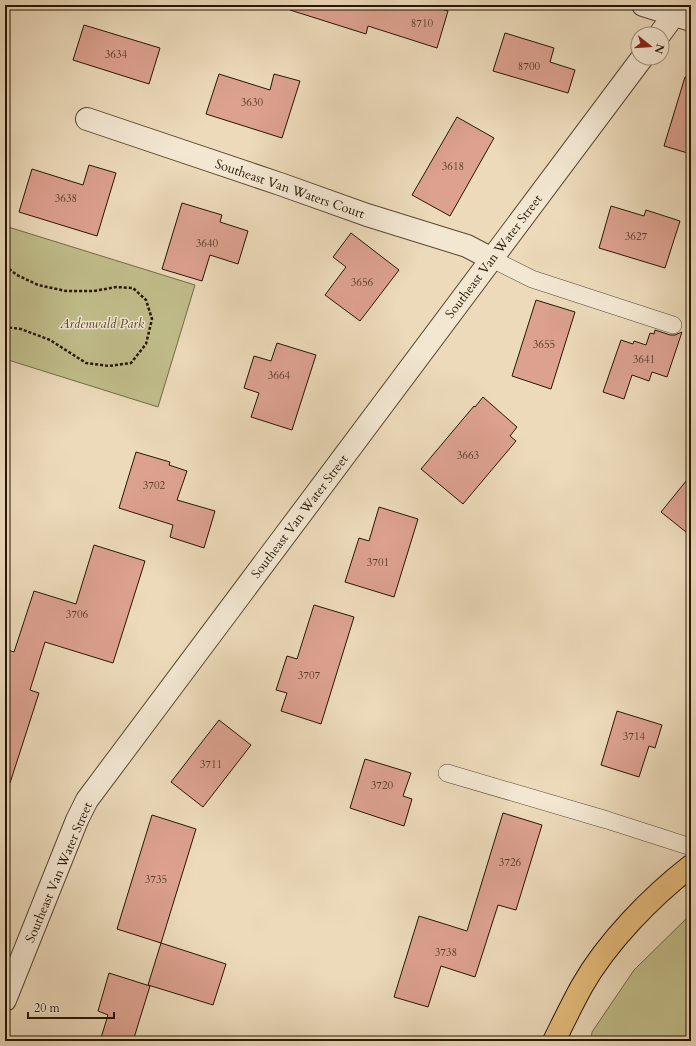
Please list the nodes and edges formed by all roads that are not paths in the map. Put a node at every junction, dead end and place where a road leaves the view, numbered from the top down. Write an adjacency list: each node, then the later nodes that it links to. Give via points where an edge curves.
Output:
1 (643, 5): 2 (street)
2 (682, 18): 3 (street)
3 (670, 27)
4 (636, 66): 6 (street, Southeast Van Water Street)
5 (87, 119): 6 (street, Southeast Van Waters Court, via 367,215 467,246)
6 (492, 259): 7 (lane, via 532,279); 11 (street, Southeast Van Water Street, via 87,800)
7 (673, 325)
8 (447, 773): 9 (lane)
9 (691, 847)
10 (691, 866): 12 (main road, via 618,936 583,985)
11 (5, 1000)
12 (554, 1041)

